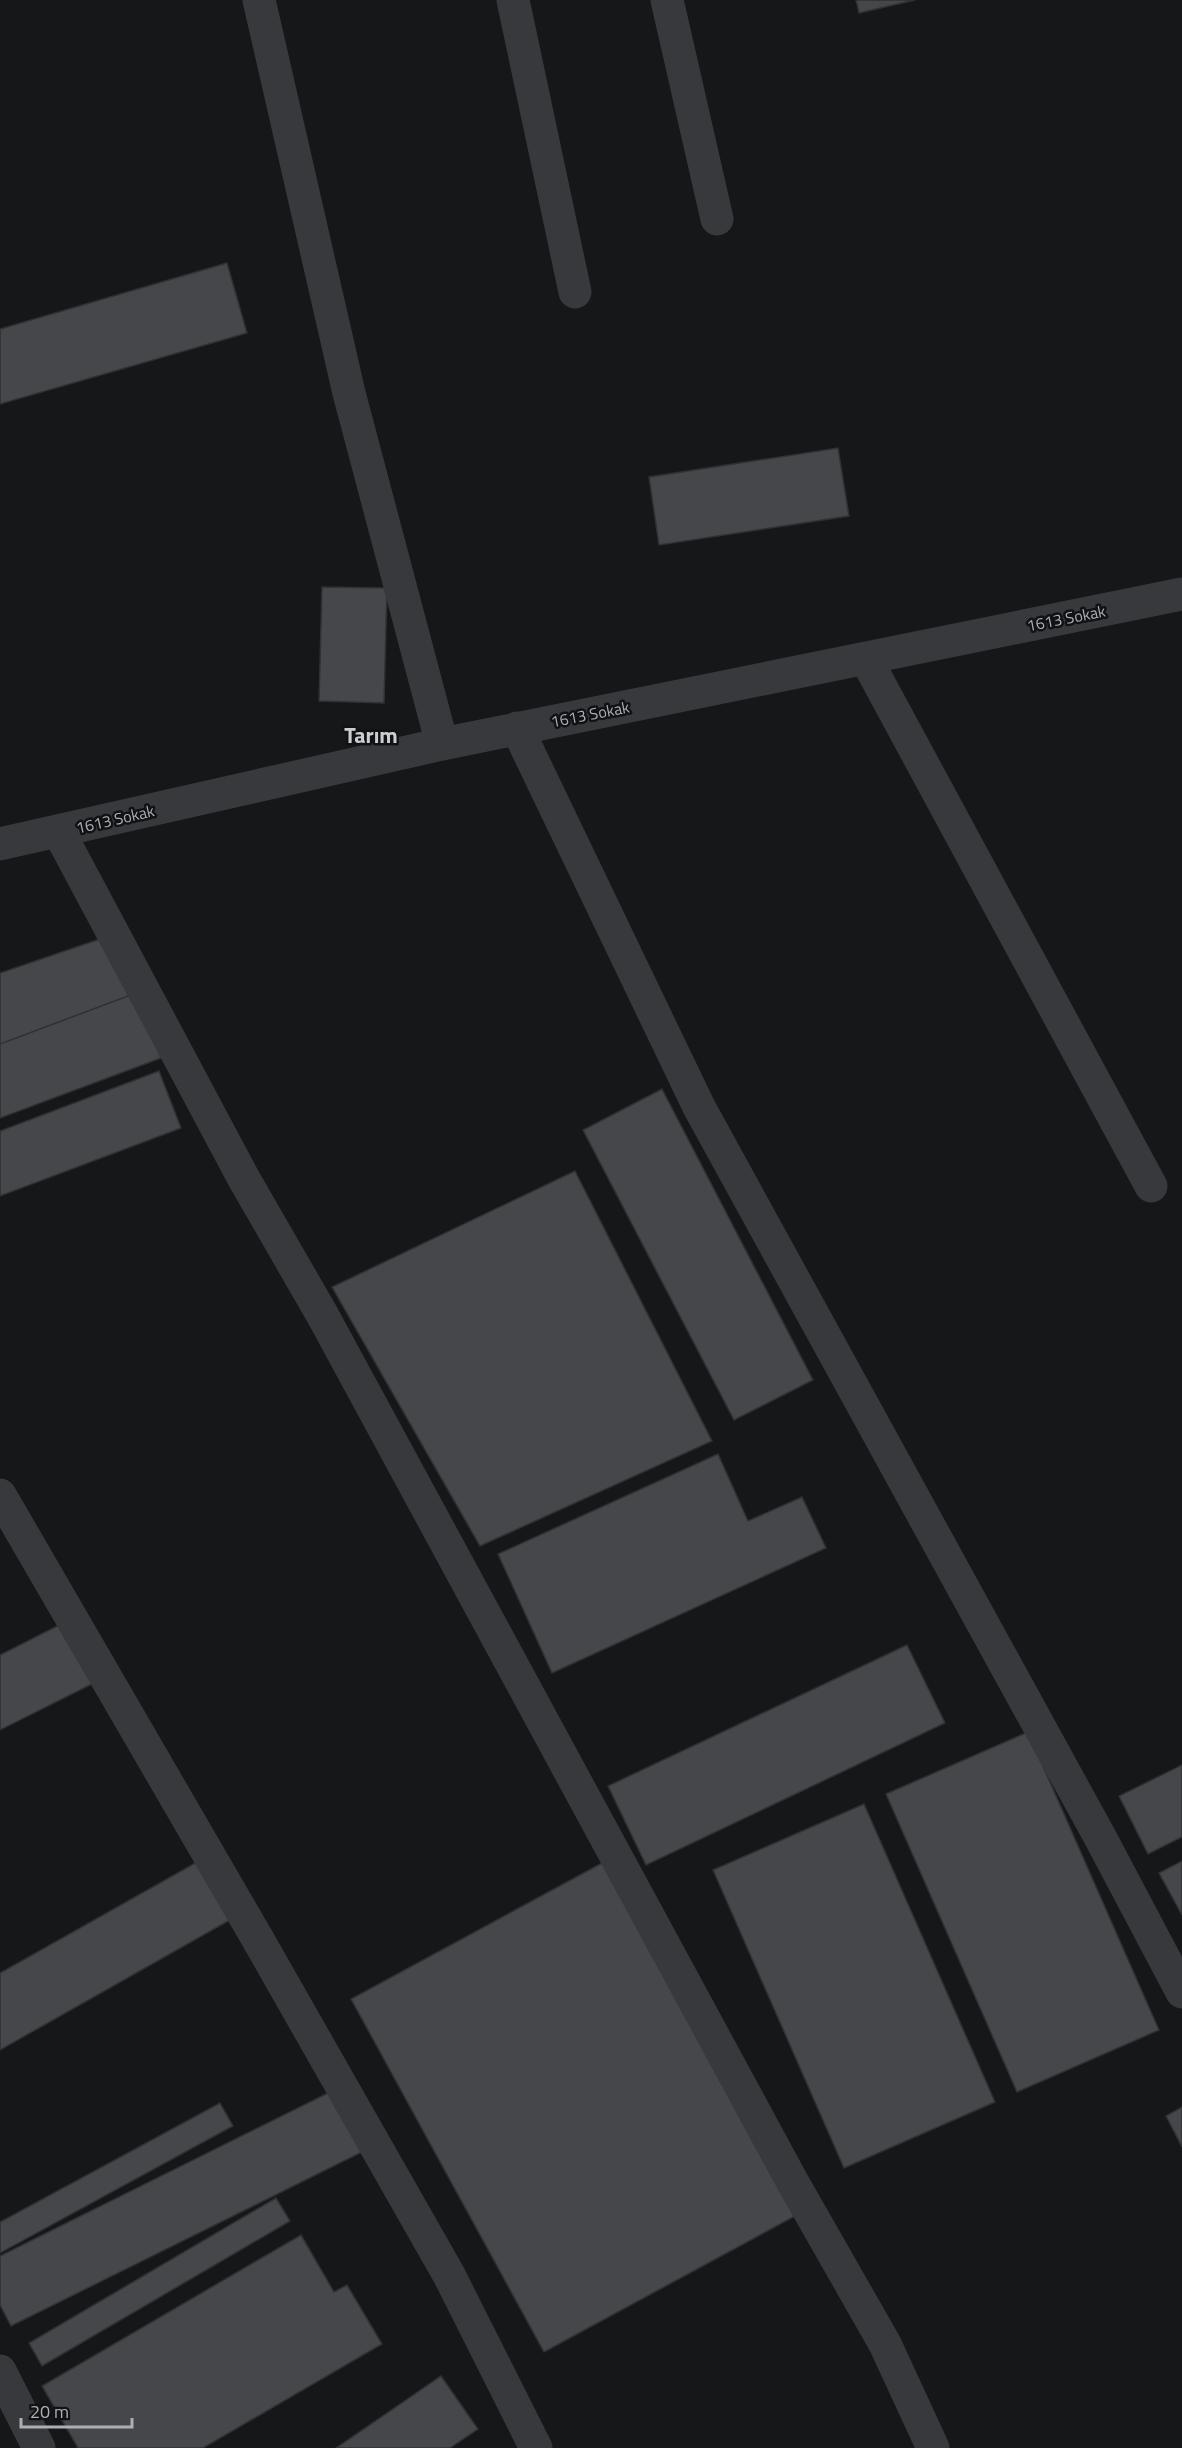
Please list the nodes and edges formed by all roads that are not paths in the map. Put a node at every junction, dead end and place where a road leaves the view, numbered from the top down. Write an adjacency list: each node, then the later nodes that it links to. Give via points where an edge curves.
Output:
1 (259, 0): 9 (street, via 349,393)
2 (513, 0): 5 (street)
3 (667, 0): 4 (street)
4 (717, 219)
5 (575, 292)
6 (1182, 594): 7 (street, 1613 Sokak)
7 (866, 659): 8 (street, 1613 Sokak); 12 (street)
8 (517, 728): 9 (street, 1613 Sokak); 14 (street, via 699,1107)
9 (442, 744): 10 (street, 1613 Sokak)
10 (59, 832): 11 (street, 1613 Sokak); 18 (street, via 238,1169 328,1326 792,2181 885,2344)
11 (0, 844)
12 (1151, 1186)
13 (0, 1495): 17 (street, via 449,2275)
14 (1182, 1992)
15 (0, 2371): 16 (street)
16 (39, 2448)
17 (536, 2448)
18 (933, 2448)

